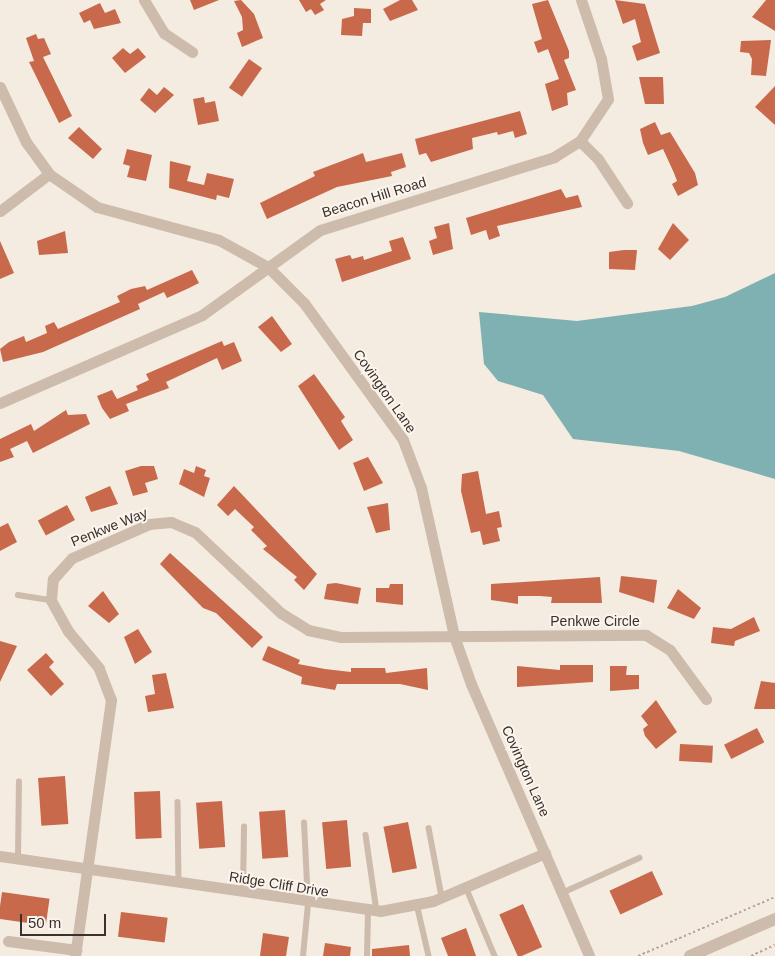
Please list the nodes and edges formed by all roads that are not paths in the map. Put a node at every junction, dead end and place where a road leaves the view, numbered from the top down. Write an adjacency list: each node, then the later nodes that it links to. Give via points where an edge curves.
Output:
1 (144, 0): 3 (street, via 164,33)
2 (580, 0): 5 (street, Beacon Hill Road, via 601,60 608,99)
3 (192, 52)
4 (0, 87): 6 (street, Covington Lane, via 26,142)
5 (580, 141): 7 (street, via 598,159); 9 (street, Beacon Hill Road, via 554,157 320,230)
6 (50, 174): 8 (street); 9 (street, Covington Lane, via 97,207 219,240)
7 (627, 203)
8 (0, 211)
9 (268, 267): 10 (street, Beacon Hill Road, via 202,315); 13 (street, Covington Lane, via 304,303 403,440 421,488)
10 (0, 403)
11 (18, 595): 12 (lane)
12 (51, 600): 13 (street, Penkwe Way, via 53,579 72,558 150,524 171,522 195,532 281,613 308,630 341,637); 25 (street, via 68,632 99,668 112,700)
13 (454, 636): 14 (street, Penkwe Circle, via 646,636 670,650); 21 (street, Covington Lane)
14 (706, 699)
15 (19, 782): 24 (lane)
16 (178, 802): 26 (lane)
17 (304, 823): 31 (lane)
18 (244, 827): 29 (lane)
19 (429, 828): 30 (lane)
20 (366, 835): 33 (lane)
21 (545, 853): 27 (street, Ridge Cliff Drive); 28 (street, Covington Lane)
22 (0, 856): 24 (street, Ridge Cliff Drive)
23 (639, 858): 28 (lane)
24 (18, 859): 25 (street, Ridge Cliff Drive)
25 (88, 870): 26 (street, Ridge Cliff Drive); 36 (street)
26 (179, 884): 29 (street, Ridge Cliff Drive)
27 (466, 887): 30 (street, Ridge Cliff Drive); 40 (lane)
28 (562, 893): 41 (street, Covington Lane)
29 (243, 894): 31 (street, Ridge Cliff Drive)
30 (442, 897): 32 (street, Ridge Cliff Drive)
31 (308, 904): 33 (street, Ridge Cliff Drive); 37 (lane)
32 (417, 904): 33 (street, Ridge Cliff Drive); 39 (lane)
33 (372, 911): 38 (lane)
34 (775, 919): 42 (street)
35 (8, 941): 36 (street)
36 (76, 953)
37 (303, 956)
38 (367, 956)
39 (429, 956)
40 (495, 956)
41 (589, 956)
42 (690, 956)

